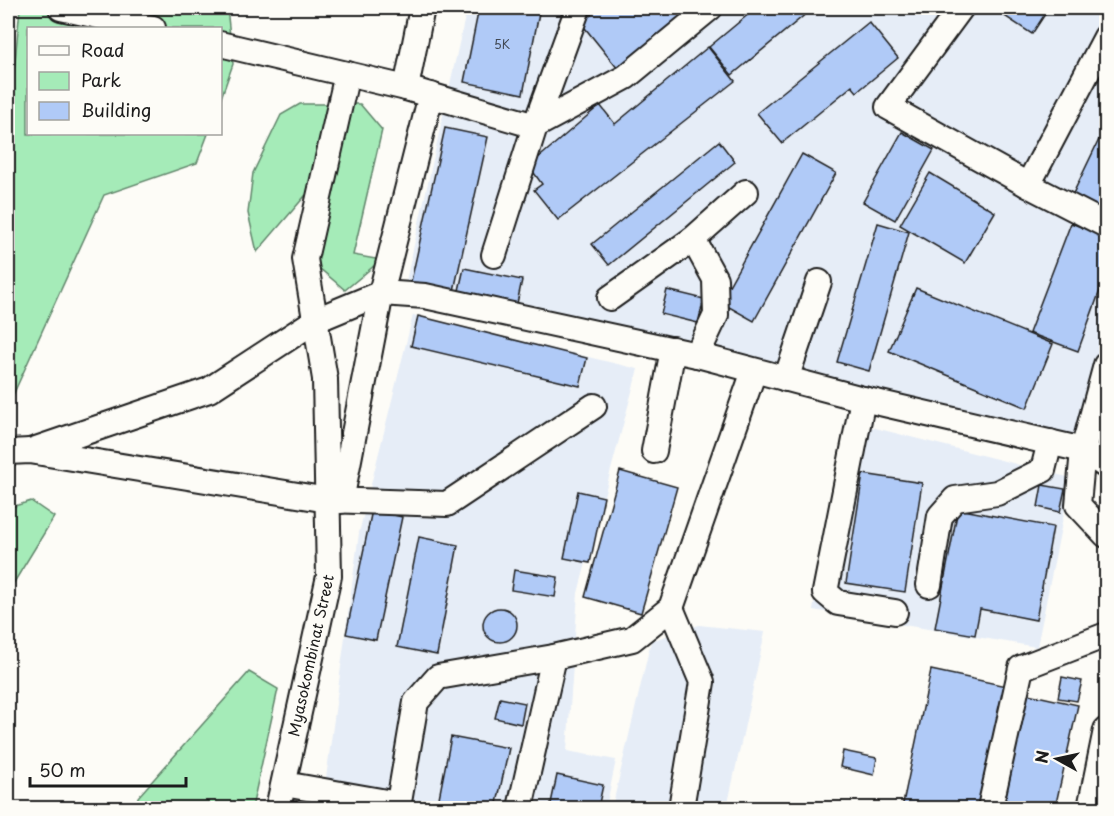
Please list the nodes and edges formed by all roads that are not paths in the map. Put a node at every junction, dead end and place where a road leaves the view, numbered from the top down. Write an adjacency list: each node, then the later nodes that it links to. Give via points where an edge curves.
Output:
1 (61, 8): 6 (street)
2 (422, 8): 10 (street)
3 (578, 8): 12 (street)
4 (710, 8): 12 (street, via 626,77)
5 (961, 8): 13 (street, via 888,107)
6 (148, 27)
7 (1107, 37): 13 (street)
8 (222, 44): 9 (street)
9 (347, 74): 10 (street); 21 (street, via 305,259)
10 (406, 88): 11 (street)
11 (431, 95): 12 (street); 19 (street)
12 (535, 126): 17 (street)
13 (1028, 185): 15 (street)
14 (746, 192): 16 (street)
15 (1107, 225)
16 (693, 240): 20 (street); 23 (street, via 715,279 716,315)
17 (494, 255)
18 (819, 282): 26 (street)
19 (381, 293): 21 (street); 22 (street, via 425,296); 34 (street)
20 (610, 298)
21 (316, 320): 32 (street, via 209,390); 34 (street)
22 (673, 349): 23 (street); 31 (street)
23 (697, 355): 25 (street)
24 (1107, 365): 30 (street)
25 (754, 370): 26 (street); 37 (street)
26 (786, 379): 27 (street)
27 (863, 399): 29 (street); 38 (street, via 825,592 838,603)
28 (594, 406): 34 (street, via 447,504)
29 (1050, 442): 30 (street); 36 (street, via 1043,470 997,493 955,499 940,516)
30 (1083, 450): 33 (street); 35 (street, via 1078,505)
31 (654, 451)
32 (19, 452): 34 (street)
33 (1107, 465)
34 (334, 500): 42 (street, Myasokombinat Street, via 329,576)
35 (1107, 535)
36 (929, 585)
37 (671, 608): 40 (street, via 632,639); 46 (street, via 702,682)
38 (895, 612)
39 (1107, 635): 47 (street, via 1021,668)
40 (554, 657): 43 (street, via 438,677 416,702); 45 (street)
41 (1107, 730): 48 (street)
42 (284, 784): 43 (street); 44 (street, Myasokombinat Street)
43 (398, 806)
44 (278, 808)
45 (520, 808)
46 (681, 808)
47 (990, 808)
48 (1090, 808)

